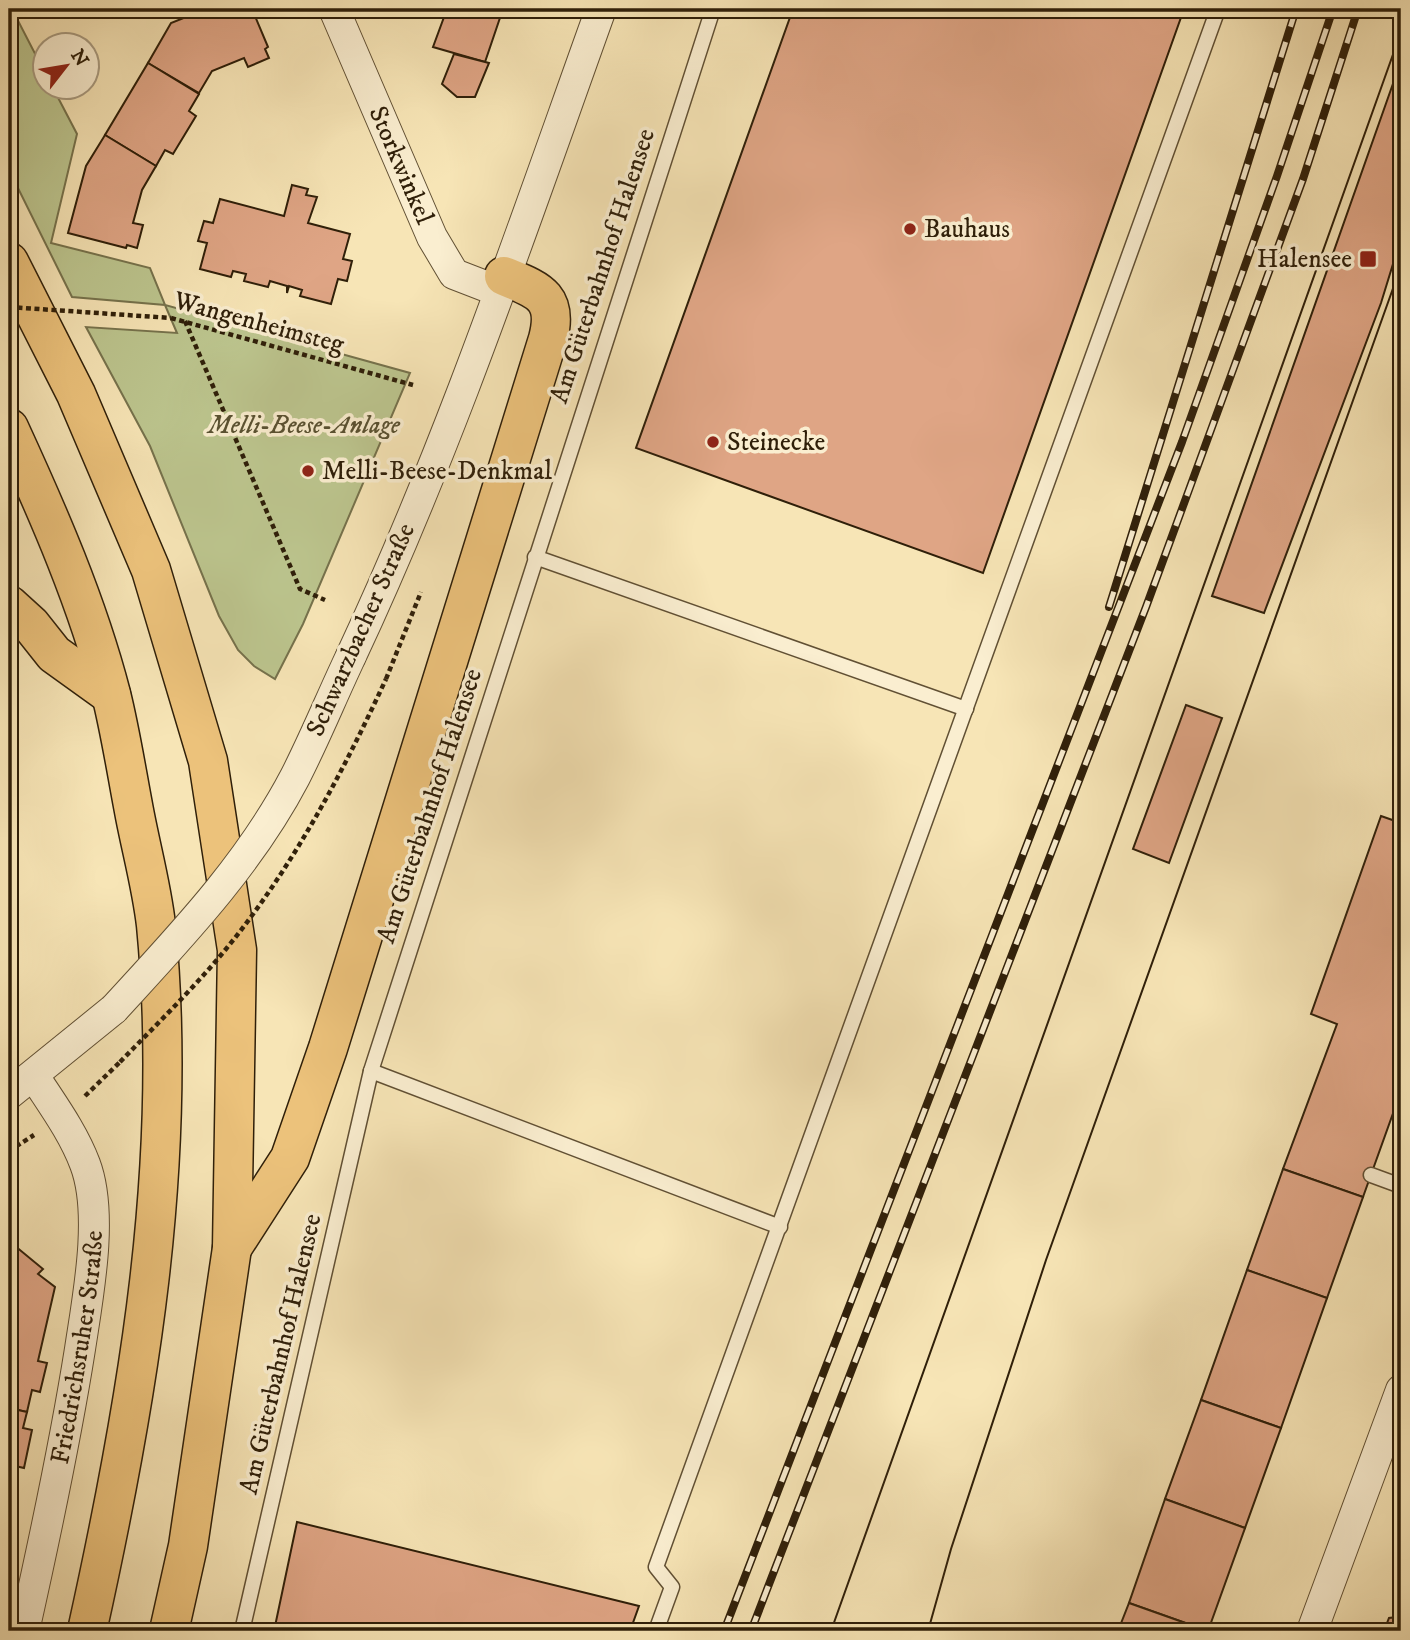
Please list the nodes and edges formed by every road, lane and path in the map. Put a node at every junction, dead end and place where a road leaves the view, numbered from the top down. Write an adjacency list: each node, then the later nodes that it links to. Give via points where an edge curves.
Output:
1 (334, 9): 6 (street, Storkwinkel, via 432,237 454,274)
2 (601, 9): 6 (street, Schwarzbacher Straße)
3 (713, 9): 11 (lane, Am Güterbahnhof Halensee)
4 (1218, 9): 15 (lane)
5 (9, 261): 26 (highway, via 116,481 150,570 208,761 237,950)
6 (501, 283): 18 (street, Schwarzbacher Straße, bridge, via 391,568 295,778 225,884 114,1009); 26 (highway, via 541,291 551,310 548,339 290,1158)
7 (9, 307): 8 (path, Wangenheimsteg, bridge)
8 (185, 321): 9 (path, Wangenheimsteg); 12 (path, via 300,589)
9 (413, 385)
10 (9, 428): 14 (highway, via 82,599)
11 (535, 557): 15 (lane); 17 (lane, Am Güterbahnhof Halensee)
12 (325, 600)
13 (9, 604): 14 (highway, via 54,654)
14 (111, 695): 29 (highway, via 156,923 163,1048 162,1159 145,1315)
15 (967, 709): 25 (lane)
16 (120, 1062): 20 (path)
17 (371, 1071): 25 (lane); 31 (lane, Am Güterbahnhof Halensee)
18 (34, 1076): 19 (street, Schwarzbacher Straße); 28 (street, Friedrichsruher Straße, via 86,1166 94,1227 63,1457)
19 (9, 1094)
20 (83, 1098)
21 (25, 1142): 22 (path)
22 (9, 1151)
23 (1371, 1175): 24 (lane)
24 (1401, 1186)
25 (780, 1227): 32 (lane, via 656,1567 673,1587)
26 (232, 1248): 30 (highway, via 188,1546)
27 (1401, 1390): 33 (street)
28 (24, 1631)
29 (87, 1631)
30 (169, 1631)
31 (242, 1631)
32 (656, 1631)
33 (1312, 1631)

